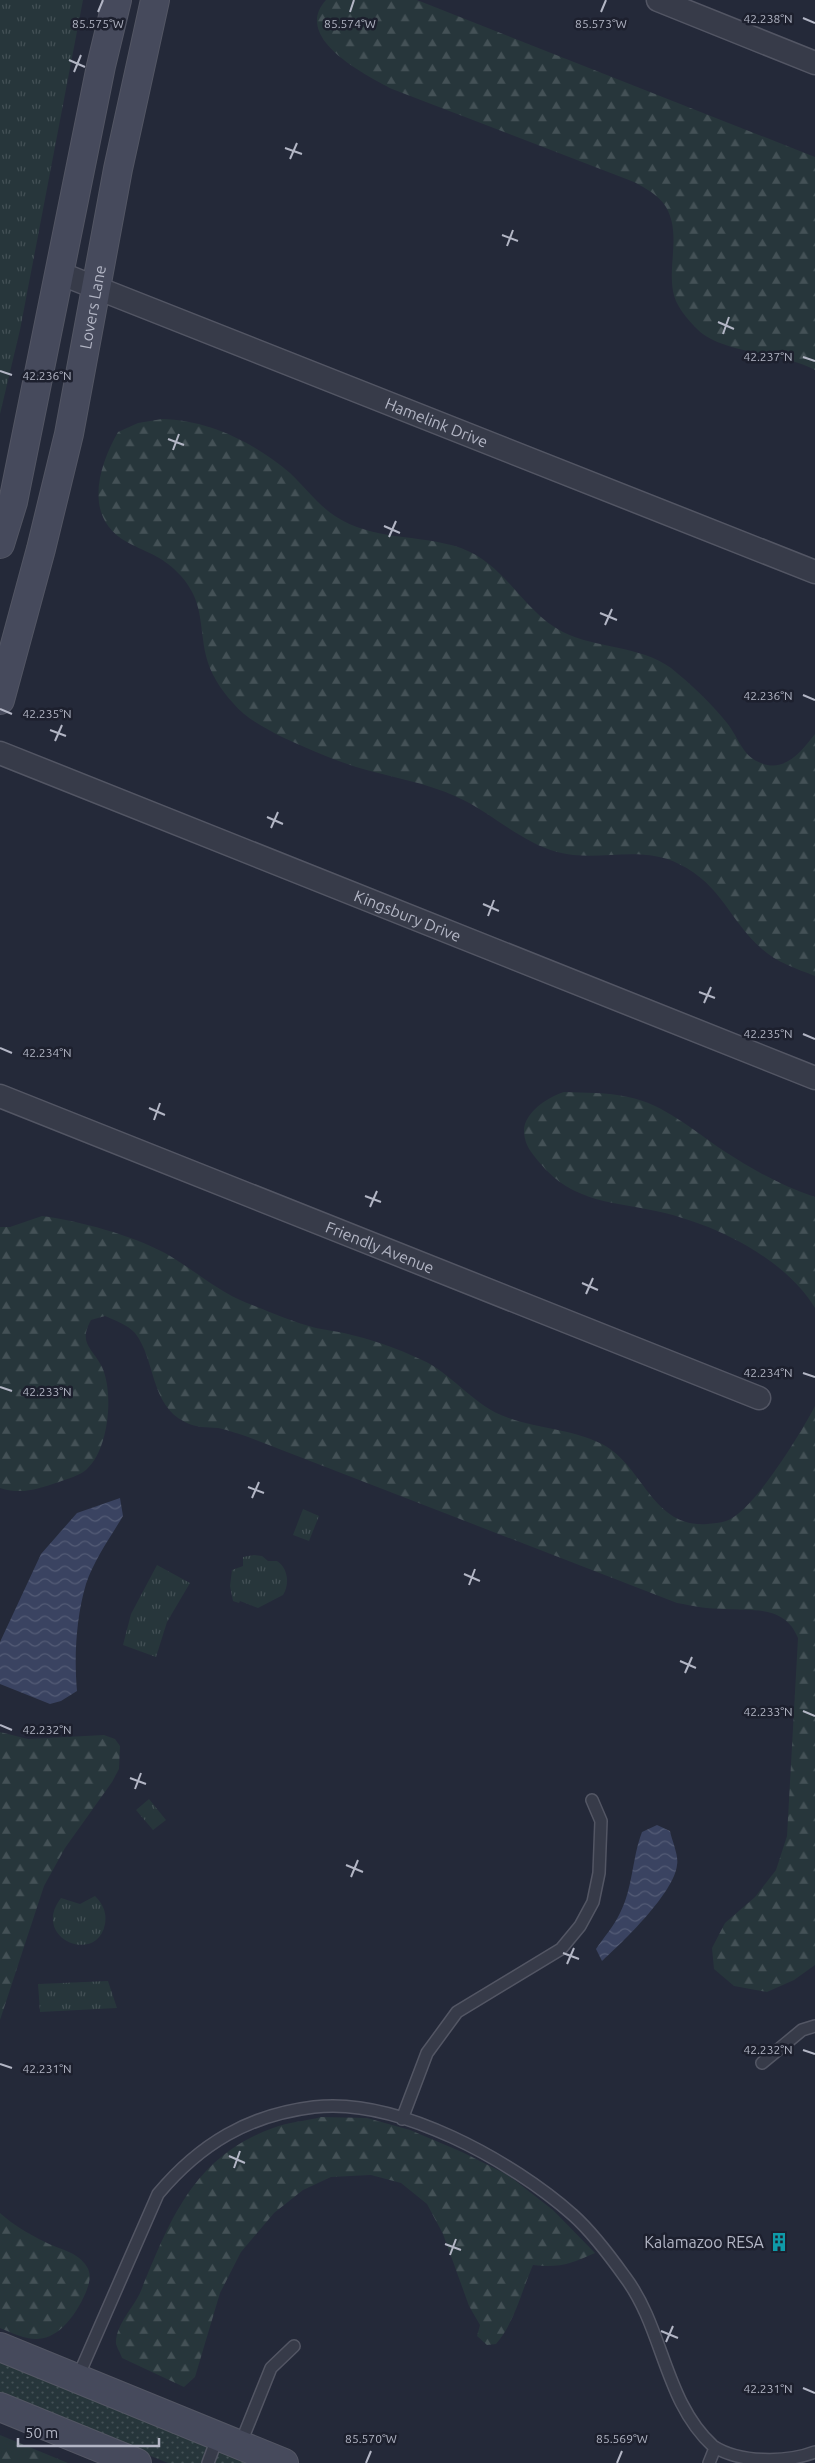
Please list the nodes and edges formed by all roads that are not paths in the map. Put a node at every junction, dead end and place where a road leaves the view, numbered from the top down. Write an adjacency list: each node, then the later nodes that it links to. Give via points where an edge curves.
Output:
1 (117, 0): 5 (street, via 100,66)
2 (155, 0): 6 (street, Lovers Lane, via 118,168)
3 (658, 0): 4 (street)
4 (815, 63)
5 (59, 273): 6 (street, Hamelink Drive); 7 (street, via 13,502)
6 (96, 288): 8 (street, Hamelink Drive); 9 (street, Lovers Lane, via 68,434)
7 (0, 544)
8 (815, 572)
9 (0, 700)
10 (0, 753): 11 (street, Kingsbury Drive)
11 (815, 1078)
12 (0, 1096): 13 (street, Friendly Avenue)
13 (759, 1398)
14 (592, 1800): 17 (lane, via 601,1821 599,1873 593,1902 580,1926 561,1949 457,2012 427,2053)
15 (815, 2026): 16 (lane, via 802,2030)
16 (762, 2063)
17 (402, 2118): 20 (lane, via 357,2109 316,2107 243,2125 210,2144 178,2170 158,2194); 23 (lane, via 449,2135 497,2159 540,2187 575,2216 627,2278 652,2324 670,2382 692,2420)
18 (294, 2346): 22 (lane, via 271,2368)
19 (0, 2347): 20 (street)
20 (77, 2379): 22 (street)
21 (0, 2407): 26 (street)
22 (229, 2441): 27 (lane); 28 (street)
23 (715, 2448): 25 (lane); 29 (lane)
24 (815, 2452): 25 (lane, via 774,2462)
25 (743, 2462)
26 (138, 2463)
27 (208, 2463)
28 (284, 2463)
29 (709, 2463)

